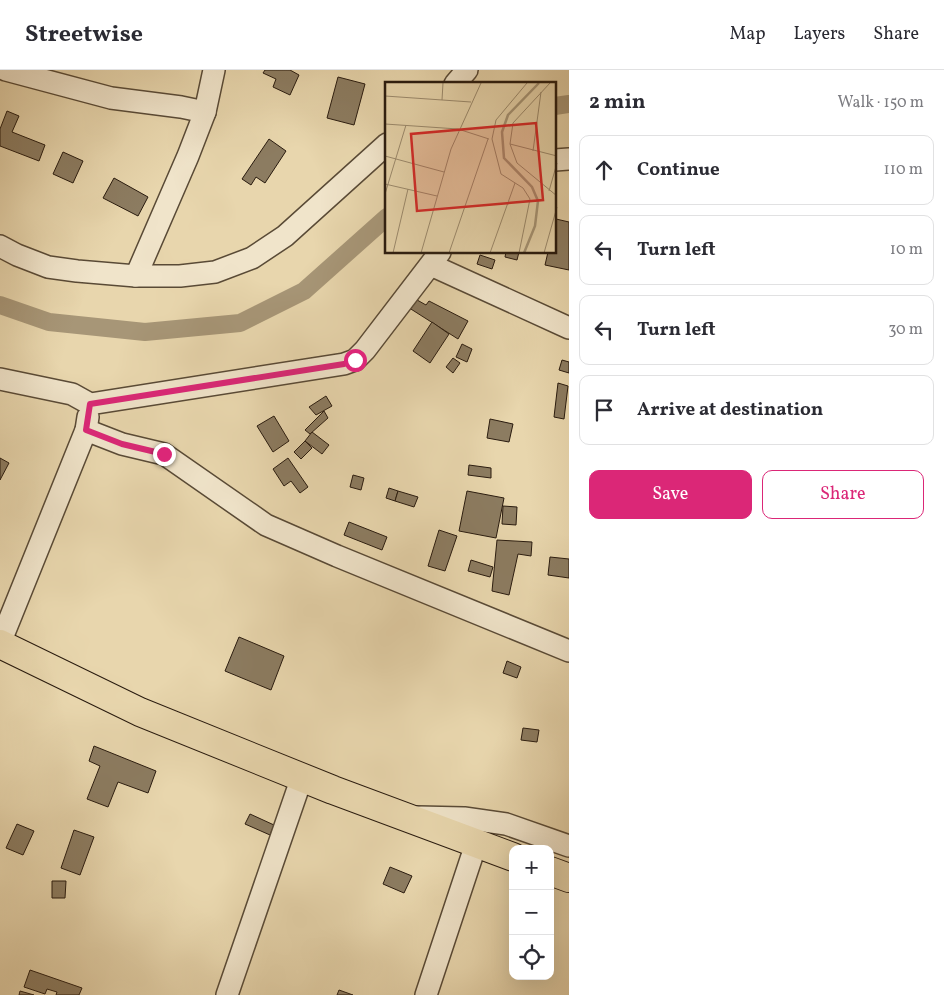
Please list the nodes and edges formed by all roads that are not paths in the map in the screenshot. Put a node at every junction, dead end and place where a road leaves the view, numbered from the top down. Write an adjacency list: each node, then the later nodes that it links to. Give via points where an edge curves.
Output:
1 (6, 70): 5 (street, via 110,98)
2 (214, 70): 5 (street)
3 (467, 70): 4 (street)
4 (457, 82)
5 (205, 112): 11 (street)
6 (385, 145): 11 (street, via 285,236 252,258 215,272)
7 (569, 159): 8 (street)
8 (556, 160)
9 (0, 246): 11 (street, via 48,267)
10 (436, 259): 12 (street); 14 (street, via 355,360)
11 (136, 276)
12 (569, 328)
13 (0, 379): 14 (street, via 72,394)
14 (90, 404): 15 (street)
15 (86, 430): 16 (street); 17 (street, via 122,444 164,454 266,525)
16 (0, 643): 18 (highway, via 140,712)
17 (569, 651)
18 (302, 777): 19 (highway); 25 (street)
19 (406, 817): 20 (highway); 21 (street, via 464,818 506,824)
20 (476, 844): 22 (highway); 26 (street)
21 (569, 846)
22 (509, 856)
23 (554, 872): 24 (highway)
24 (569, 878)
25 (228, 995)
26 (426, 995)

